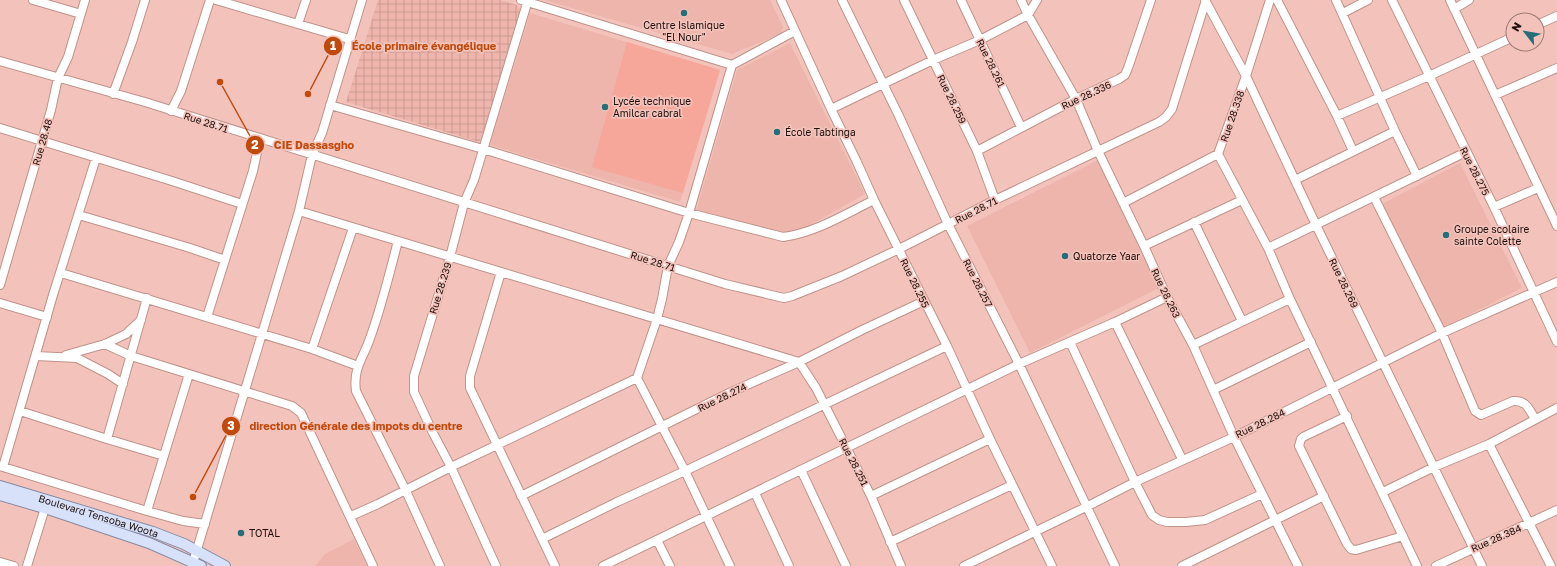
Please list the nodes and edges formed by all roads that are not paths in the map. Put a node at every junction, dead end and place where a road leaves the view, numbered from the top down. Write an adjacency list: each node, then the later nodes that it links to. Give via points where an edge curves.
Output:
1 (33, 0): 26 (street)
2 (85, 0): 26 (street, Rue 28.48)
3 (145, 0): 44 (street)
4 (210, 0): 50 (street, via 181,92)
5 (216, 0): 30 (street)
6 (306, 0): 30 (street)
7 (362, 0): 32 (street)
8 (781, 0): 31 (street, Rue 28.255)
9 (842, 0): 43 (street, Rue 28.257)
10 (904, 0): 36 (street, Rue 28.259)
11 (961, 0): 33 (street, Rue 28.261)
12 (1021, 0): 27 (street, Rue 28.263)
13 (1037, 0): 27 (street)
14 (1151, 0): 47 (street, Rue 28.336, via 1125,75)
15 (1205, 0): 40 (street, Rue 28.269); 59 (street, Rue 28.71, via 1172,110 1159,122)
16 (1270, 0): 40 (street, Rue 28.338)
17 (1277, 0): 51 (street)
18 (1336, 0): 25 (street)
19 (1368, 0): 25 (street)
20 (1392, 0): 41 (street, Rue 28.275)
21 (1450, 0): 24 (street)
22 (1469, 0): 24 (street)
23 (525, 1): 38 (street); 57 (street, Rue 28.239)
24 (1454, 9): 35 (street)
25 (1343, 13): 46 (street)
26 (80, 14): 42 (street, Rue 28.48, via 68,57)
27 (1028, 15): 33 (street); 47 (street, Rue 28.263)
28 (1557, 16): 29 (street)
29 (1545, 22)
30 (298, 24): 32 (street)
31 (795, 31): 38 (street); 49 (street, Rue 28.255)
32 (349, 39): 48 (street)
33 (980, 40): 36 (street); 52 (street, Rue 28.261)
34 (1505, 40): 35 (street)
35 (1475, 54): 41 (street); 45 (street)
36 (933, 60): 43 (street); 58 (street, Rue 28.259)
37 (0, 61): 42 (street, Rue 28.71)
38 (732, 65): 77 (street)
39 (1557, 68): 45 (street)
40 (1246, 76): 62 (street, Rue 28.338); 66 (street, Rue 28.269)
41 (1429, 76): 46 (street); 61 (street, Rue 28.275)
42 (58, 78): 44 (street, Rue 28.71); 56 (street, Rue 28.48)
43 (883, 84): 49 (street); 80 (street, Rue 28.257)
44 (112, 94): 50 (street, Rue 28.71)
45 (1495, 95): 67 (street)
46 (1380, 97): 51 (street); 54 (street)
47 (1076, 99): 52 (street, Rue 28.336); 59 (street, Rue 28.263)
48 (330, 105): 57 (street); 63 (street, via 322,134)
49 (830, 110): 69 (street, Rue 28.255)
50 (171, 111): 55 (street, Rue 28.71)
51 (1337, 116): 60 (street)
52 (1021, 126): 58 (street, Rue 28.336)
53 (0, 128): 56 (street)
54 (1395, 131): 60 (street); 65 (street)
55 (260, 139): 63 (street, Rue 28.71); 74 (street)
56 (42, 141): 64 (street); 94 (street, Rue 28.48)
57 (483, 149): 72 (street, Rue 28.239); 77 (street)
58 (977, 151): 70 (street, Rue 28.259)
59 (1098, 151): 70 (street, Rue 28.71); 73 (street, Rue 28.263)
60 (1353, 151): 66 (street)
61 (1466, 152): 65 (street); 75 (street, Rue 28.275)
62 (1218, 154): 71 (street); 73 (street, Rue 28.338)
63 (312, 155): 72 (street, Rue 28.71); 76 (street)
64 (96, 158): 74 (street); 78 (street)
65 (1417, 176): 68 (street)
66 (1295, 180): 81 (street, Rue 28.269)
67 (1538, 188): 75 (street); 82 (street)
68 (1374, 197): 81 (street); 107 (street)
69 (874, 200): 77 (street, via 815,229 783,237); 87 (street, Rue 28.255)
70 (995, 200): 80 (street, Rue 28.71)
71 (1242, 200): 79 (street); 86 (street)
72 (464, 203): 88 (street, Rue 28.239); 90 (street, Rue 28.71)
73 (1124, 203): 85 (street, Rue 28.263)
74 (242, 204): 89 (street)
75 (1494, 207): 95 (street, Rue 28.275)
76 (299, 212): 83 (street); 108 (street)
77 (689, 213): 90 (street)
78 (79, 215): 89 (street); 92 (street)
79 (1194, 222): 85 (street); 105 (street)
80 (948, 224): 87 (street, Rue 28.71); 121 (street, Rue 28.257)
81 (1316, 225): 86 (street); 120 (street, Rue 28.269)
82 (1557, 226)
83 (353, 228): 84 (street); 115 (street)
84 (398, 241): 88 (street); 122 (street, via 369,342)
85 (1144, 246): 96 (street, Rue 28.263)
86 (1268, 248): 98 (street)
87 (898, 249): 90 (street, Rue 28.71, via 842,276 784,298 725,284); 99 (street, Rue 28.255)
88 (450, 257): 91 (street); 145 (street, Rue 28.239, via 413,385 414,392)
89 (225, 260): 101 (street)
90 (668, 266): 104 (street)
91 (501, 272): 104 (street); 140 (street, via 470,376 470,388)
92 (61, 273): 97 (street); 102 (street)
93 (1557, 282): 95 (street, Rue 28.284)
94 (0, 285)
95 (1533, 293): 107 (street, Rue 28.284); 109 (street, Rue 28.275)
96 (1167, 297): 106 (street); 113 (street, Rue 28.263)
97 (147, 298): 101 (street); 103 (street)
98 (1290, 299): 105 (street); 111 (street)
99 (924, 301): 114 (street, Rue 28.255); 119 (street, Rue 28.274)
100 (0, 303): 102 (street)
101 (207, 317): 108 (street)
102 (47, 318): 116 (street)
103 (141, 319): 112 (street, via 126,334); 118 (street)
104 (657, 319): 119 (street); 124 (street)
105 (1242, 321): 113 (street)
106 (1114, 322): 110 (street); 143 (street)
107 (1442, 333): 120 (street, Rue 28.284); 134 (street, via 1478,414 1485,414 1517,401 1525,404)
108 (262, 334): 115 (street); 129 (street)
109 (1556, 338)
110 (1070, 342): 121 (street); 149 (street)
111 (1312, 342): 126 (street); 128 (street)
112 (105, 344): 117 (street); 118 (street)
113 (1193, 345): 128 (street, Rue 28.263)
114 (947, 346): 127 (street, Rue 28.255); 130 (street)
115 (312, 348): 122 (street)
116 (36, 356): 117 (street); 132 (street)
117 (59, 356): 125 (street, via 77,358)
118 (131, 356): 123 (street); 125 (street)
119 (799, 362): 130 (street, Rue 28.251); 135 (street, Rue 28.274)
120 (1383, 362): 126 (street, Rue 28.284); 146 (street, Rue 28.269)
121 (1019, 364): 127 (street); 160 (street, Rue 28.257)
122 (358, 366): 152 (street, via 354,380 356,391)
123 (190, 374): 129 (street); 142 (street)
124 (637, 378): 135 (street); 140 (street)
125 (123, 384): 137 (street)
126 (1333, 387): 133 (street); 136 (street, Rue 28.284)
127 (968, 389): 138 (street, Rue 28.255); 141 (street)
128 (1213, 390): 136 (street, Rue 28.263)
129 (244, 391): 165 (street, via 292,406 301,413); 168 (street)
130 (824, 404): 141 (street, Rue 28.251); 148 (street)
131 (1557, 408): 134 (street)
132 (20, 411): 137 (street); 144 (street)
133 (1347, 416): 153 (street); 159 (street, via 1304,437 1299,443)
134 (1535, 419): 139 (street)
135 (661, 426): 148 (street); 157 (street, Rue 28.274)
136 (1234, 437): 143 (street, Rue 28.284); 155 (street, Rue 28.263)
137 (107, 439): 142 (street)
138 (990, 439): 150 (street, Rue 28.255); 158 (street)
139 (1489, 444): 146 (street); 167 (street)
140 (497, 445): 145 (street); 157 (street)
141 (847, 448): 147 (street); 158 (street, Rue 28.251)
142 (164, 456): 163 (street)
143 (1182, 459): 149 (street, Rue 28.284)
144 (2, 466): 163 (street)
145 (451, 467): 152 (street); 183 (street, Rue 28.239)
146 (1434, 467): 153 (street); 174 (street, Rue 28.269)
147 (801, 470): 154 (street); 189 (street)
148 (685, 471): 164 (street); 171 (street)
149 (1135, 482): 155 (street, via 1152,515 1167,522 1205,520); 160 (street, Rue 28.284)
150 (1012, 485): 169 (street, Rue 28.255); 173 (street)
151 (0, 486): 175 (main road, Boulevard Tensoba Woota, via 152,532)
152 (406, 491): 165 (street); 182 (street)
153 (1383, 492): 170 (street)
154 (755, 493): 164 (street); 188 (street)
155 (1262, 494): 166 (street, Rue 28.263)
156 (0, 495): 161 (main road, Boulevard Tensoba Woota)
157 (521, 496): 171 (street)
158 (871, 496): 173 (street, Rue 28.251)
159 (1324, 496): 166 (street); 170 (street, via 1351,549 1356,550)
160 (1086, 507): 169 (street, Rue 28.284); 193 (street, Rue 28.257)
161 (45, 508): 177 (main road, Boulevard Tensoba Woota, via 149,543); 179 (street)
162 (1557, 510): 167 (street, Rue 28.384)
163 (147, 511): 168 (street, via 182,521)
164 (706, 515): 172 (street); 187 (street)
165 (351, 516): 181 (street)
166 (1276, 520): 194 (street); 195 (street, Rue 28.263)
167 (1530, 523): 174 (street, Rue 28.384); 199 (street)
168 (205, 524): 175 (street)
169 (1036, 532): 191 (street, Rue 28.284); 192 (street, Rue 28.255)
170 (1403, 536): 196 (street)
171 (542, 539): 184 (street)
172 (657, 540): 185 (street); 186 (street)
173 (890, 542): 190 (street, Rue 28.251)
174 (1474, 548): 197 (street, Rue 28.384); 198 (street, Rue 28.269)
175 (196, 551): 177 (street); 180 (main road, Boulevard Tensoba Woota)
176 (0, 562): 178 (street)
177 (195, 565)
178 (14, 566)
179 (27, 566)
180 (225, 566)
181 (374, 566)
182 (440, 566)
183 (496, 566)
184 (555, 566)
185 (603, 566)
186 (670, 566)
187 (730, 566)
188 (789, 566)
189 (846, 566)
190 (901, 566)
191 (964, 566)
192 (1052, 566)
193 (1115, 566)
194 (1182, 566)
195 (1298, 566)
196 (1417, 566)
197 (1436, 566)
198 (1482, 566)
199 (1551, 566)

